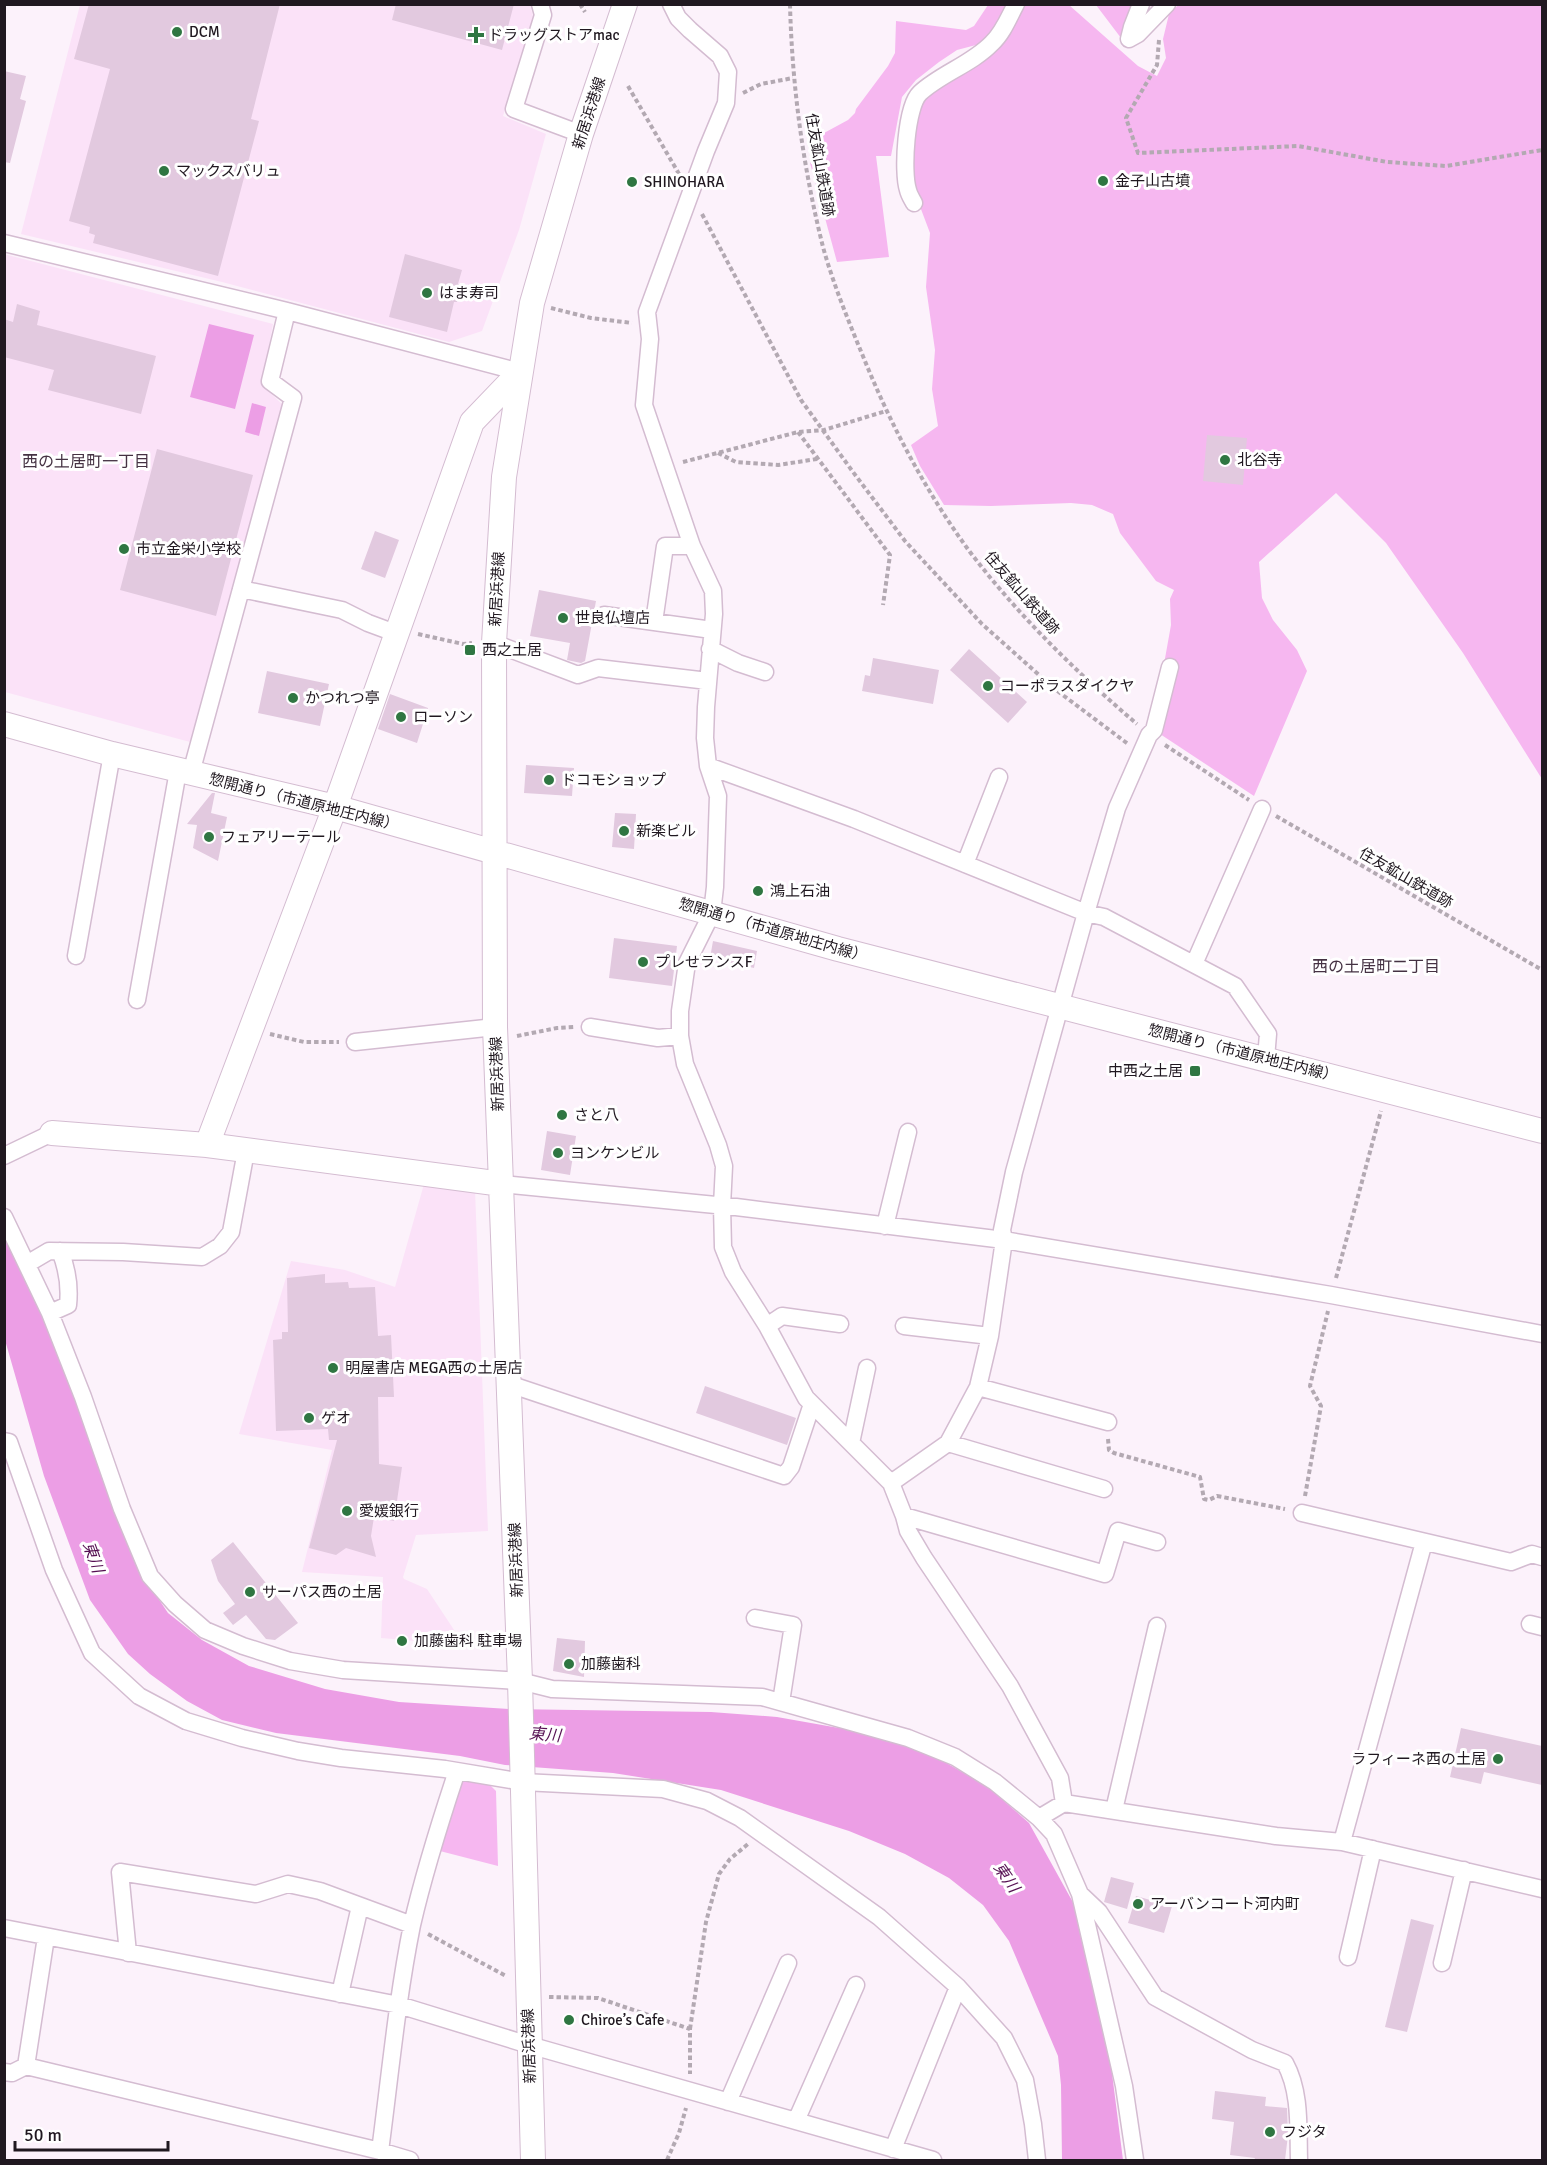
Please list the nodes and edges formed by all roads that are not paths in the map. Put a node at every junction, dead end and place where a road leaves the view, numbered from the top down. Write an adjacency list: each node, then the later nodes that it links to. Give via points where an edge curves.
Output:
1 (540, 4): 7 (street, via 543,15 514,109)
2 (625, 4): 7 (street, 新居浜港線)
3 (671, 4): 12 (street, via 678,18 720,56 728,72 726,103 647,312 650,339 644,405)
4 (1017, 4): 8 (street, via 993,43 914,101 906,146 907,189)
5 (1141, 4): 6 (street, via 1129,39)
6 (1167, 4)
7 (581, 134): 11 (street, 新居浜港線, via 532,303)
8 (914, 203)
9 (4, 243): 10 (street)
10 (287, 311): 11 (street); 13 (street, via 270,381 292,398)
11 (520, 372): 17 (street, via 472,422); 18 (street, 新居浜港線, via 504,477)
12 (692, 546): 15 (street, via 665,546); 16 (street, via 713,591)
13 (241, 589): 17 (street, via 342,610); 26 (street)
14 (604, 615): 15 (street)
15 (654, 622): 16 (street)
16 (712, 630): 19 (street)
17 (396, 631): 28 (street)
18 (494, 643): 22 (street, via 578,675 598,668); 30 (street, 新居浜港線)
19 (710, 649): 21 (street); 22 (street)
20 (1170, 667): 33 (street, via 1154,730 1117,808)
21 (765, 672)
22 (708, 681): 25 (street)
23 (4, 723): 24 (street, 惣開通り（市道原地庄内線）)
24 (112, 754): 26 (street, 惣開通り（市道原地庄内線）); 34 (street)
25 (708, 766): 31 (street); 32 (street, via 718,796)
26 (184, 772): 28 (street, 惣開通り（市道原地庄内線）); 36 (street)
27 (999, 777): 31 (street)
28 (335, 807): 30 (street, 惣開通り（市道原地庄内線）); 46 (street)
29 (1262, 808): 35 (street)
30 (496, 853): 32 (street, 惣開通り（市道原地庄内線）); 39 (street, 新居浜港線)
31 (965, 864): 33 (street)
32 (712, 913): 37 (street, 惣開通り（市道原地庄内線）); 40 (street, via 687,963)
33 (1086, 913): 35 (street, via 1104,917); 37 (street)
34 (76, 956)
35 (1194, 964): 42 (street, via 1235,986 1268,1034)
36 (137, 1000)
37 (1060, 1006): 42 (street, 惣開通り（市道原地庄内線）); 53 (street, via 1014,1172 1002,1230)
38 (590, 1027): 40 (street, via 658,1038)
39 (496, 1033): 41 (street); 49 (street, 新居浜港線)
40 (680, 1035): 50 (street, via 685,1064 724,1166)
41 (355, 1042)
42 (1266, 1058): 43 (street, 惣開通り（市道原地庄内線）)
43 (1542, 1131)
44 (908, 1132): 52 (street)
45 (52, 1133): 46 (street); 48 (street)
46 (207, 1145): 47 (street)
47 (246, 1151): 49 (street); 54 (street, via 231,1232 220,1246 202,1257)
48 (4, 1156)
49 (502, 1184): 50 (street); 63 (street, 新居浜港線)
50 (722, 1206): 52 (street); 58 (street, via 723,1247 733,1272)
51 (4, 1217): 55 (street)
52 (885, 1226): 53 (street)
53 (1004, 1240): 60 (street); 61 (street)
54 (60, 1251): 55 (street, via 50,1251); 56 (street, via 69,1291 68,1305)
55 (27, 1264): 56 (street)
56 (50, 1313): 79 (street, via 150,1576 205,1630 290,1661 343,1670)
57 (840, 1324): 58 (street, via 782,1316)
58 (767, 1326): 65 (street)
59 (904, 1326): 61 (street)
60 (1542, 1334)
61 (990, 1336): 64 (street)
62 (867, 1368): 68 (street)
63 (509, 1384): 65 (street, via 784,1476 791,1467); 79 (street, 新居浜港線)
64 (978, 1387): 66 (street); 69 (street)
65 (812, 1404): 68 (street)
66 (1108, 1422)
67 (4, 1441): 81 (street, via 9,1442 54,1570 92,1653 139,1696 186,1721 242,1738 341,1758)
68 (850, 1443): 70 (street)
69 (948, 1443): 70 (street); 71 (street)
70 (891, 1483): 73 (street)
71 (1104, 1489)
72 (1302, 1513): 75 (street)
73 (904, 1516): 74 (street, via 1105,1574 1118,1531); 83 (street, via 924,1558 1010,1686 1060,1778)
74 (1157, 1542)
75 (1424, 1542): 76 (street, via 1511,1562 1532,1554); 86 (street)
76 (1542, 1557)
77 (755, 1618): 80 (street, via 793,1625)
78 (1157, 1626): 84 (street)
79 (520, 1685): 80 (street, via 762,1697); 82 (street, 新居浜港線)
80 (781, 1702): 85 (street, via 908,1738 955,1757 995,1782)
81 (457, 1771): 82 (street); 92 (street)
82 (523, 1781): 100 (street, via 663,1789 707,1801 740,1818 879,1917); 103 (street, 新居浜港線)
83 (1064, 1803): 84 (street); 85 (street)
84 (1114, 1810): 86 (street, via 1276,1836)
85 (1039, 1818): 90 (street, via 1054,1834)
86 (1342, 1842): 87 (street)
87 (1373, 1849): 88 (street); 96 (street)
88 (1464, 1870): 89 (street); 98 (street)
89 (1542, 1889)
90 (1080, 1894): 114 (street, via 1124,2086); 115 (street, via 1099,1912 1155,1997 1252,2050 1286,2063 1298,2112)
91 (360, 1906): 92 (street); 95 (street, via 288,1884 256,1894 120,1872); 101 (street)
92 (412, 1925): 102 (street)
93 (4, 1928): 94 (street)
94 (46, 1937): 95 (street); 104 (street)
95 (128, 1953): 101 (street)
96 (1348, 1957)
97 (788, 1963): 106 (street)
98 (1442, 1963)
99 (856, 1985): 107 (street)
100 (958, 1987): 108 (street); 113 (street, via 1004,2037 1025,2080)
101 (340, 1994): 102 (street)
102 (399, 2005): 103 (street); 109 (street)
103 (529, 2045): 106 (street); 111 (street, 新居浜港線)
104 (26, 2066): 105 (street, via 12,2073); 109 (street)
105 (4, 2072)
106 (728, 2102): 107 (street)
107 (796, 2121): 108 (street)
108 (893, 2149): 112 (street)
109 (380, 2151): 110 (street)
110 (410, 2160)
111 (533, 2160)
112 (933, 2160)
113 (1037, 2160)
114 (1135, 2160)
115 (1299, 2160)

